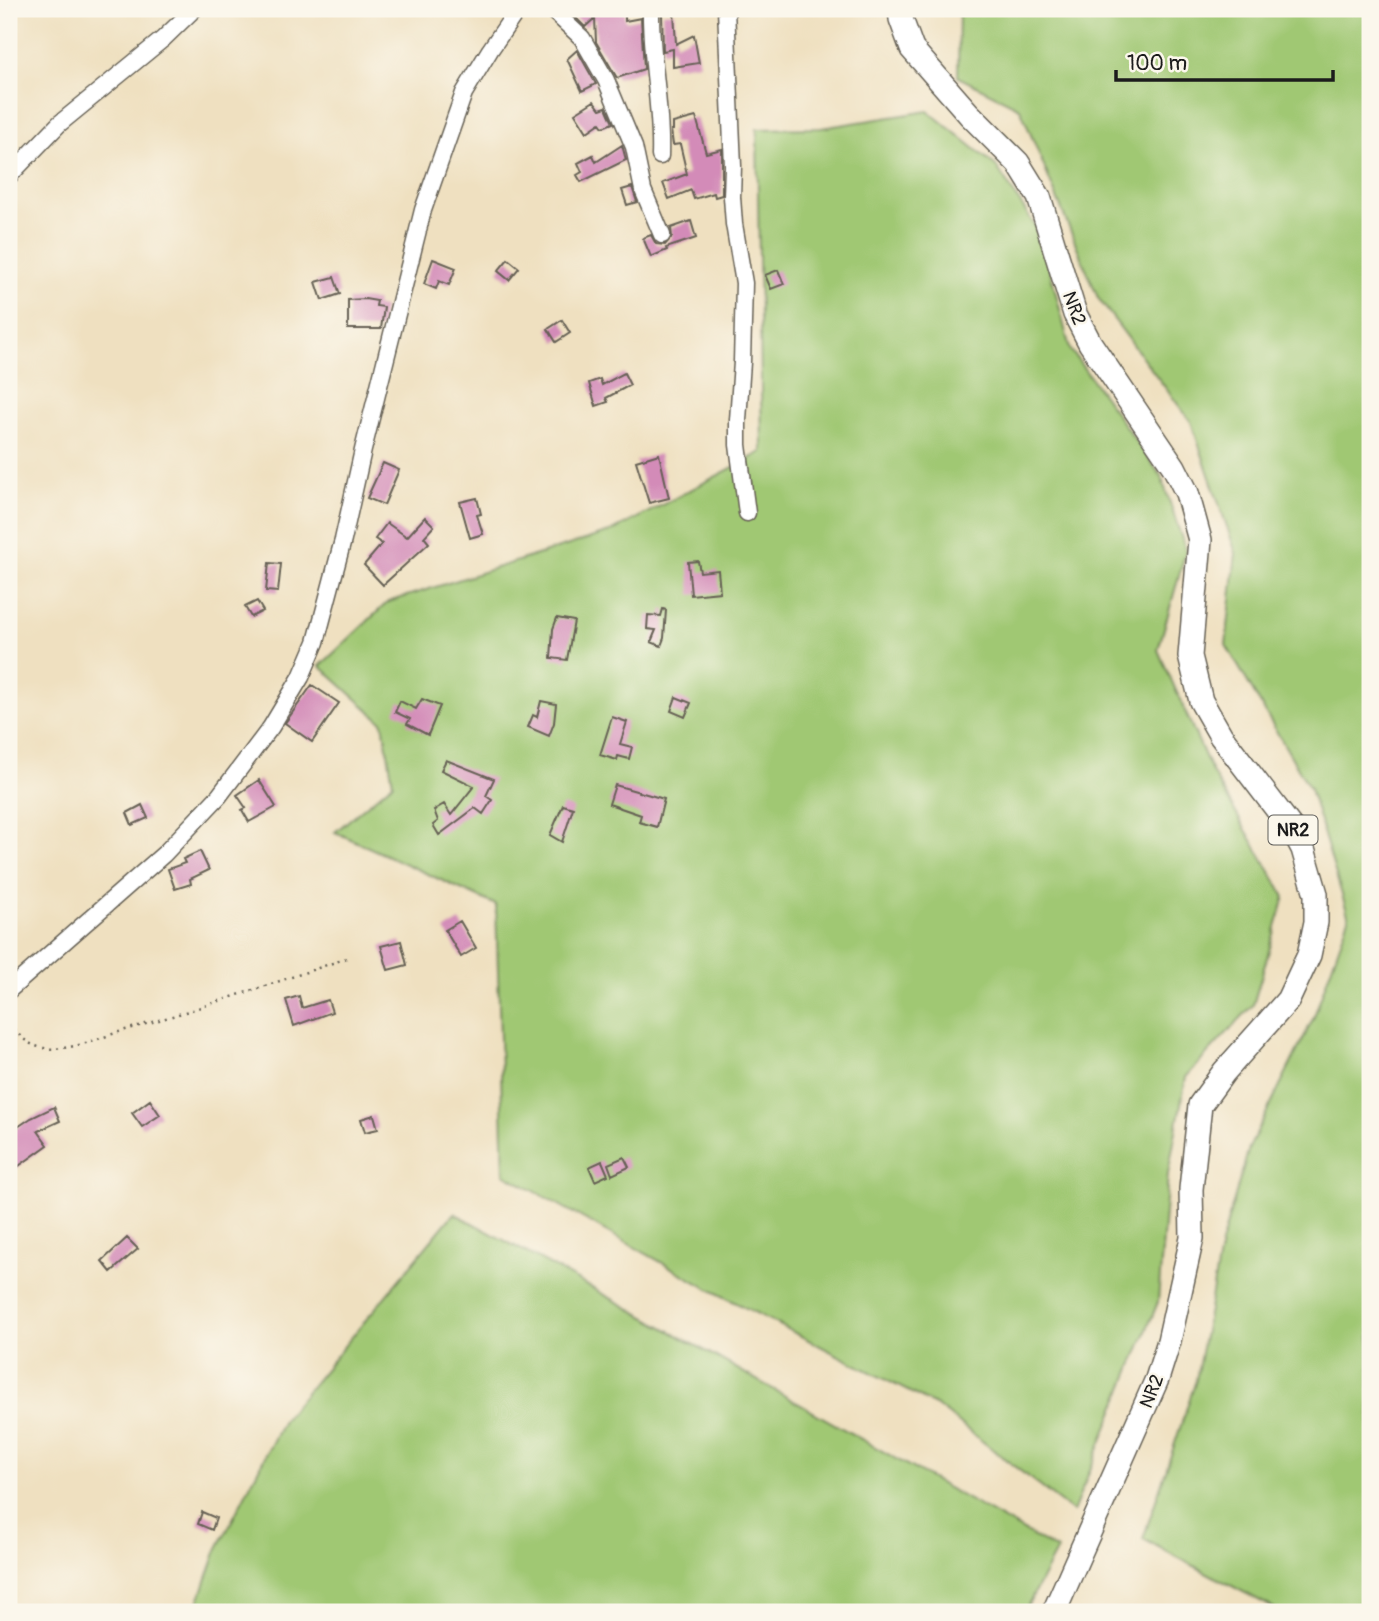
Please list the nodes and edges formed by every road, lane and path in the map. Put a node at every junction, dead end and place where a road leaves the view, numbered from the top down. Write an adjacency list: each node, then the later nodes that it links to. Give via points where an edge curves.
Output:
1 (194, 9): 8 (street, via 59,124)
2 (518, 9): 12 (street, via 464,93 429,191 343,540 316,642 301,677 271,727 210,806 164,854)
3 (551, 9): 9 (street, via 582,38 606,80 634,147 643,190)
4 (652, 9): 7 (street)
5 (726, 9): 10 (street, via 732,197 744,282 738,445)
6 (900, 9): 14 (highway, NR2 / NR2, via 912,49 1018,163 1039,197 1075,314 1187,493 1200,540 1190,656 1201,701 1221,736 1293,830 1316,894 1309,955 1288,1000 1200,1105 1191,1189 1192,1238 1170,1340)
7 (660, 156)
8 (9, 176)
9 (662, 235)
10 (747, 513)
11 (347, 958): 13 (path, via 197,1009 67,1046 42,1048 24,1041)
12 (9, 990)
13 (9, 1025)
14 (1054, 1612)

